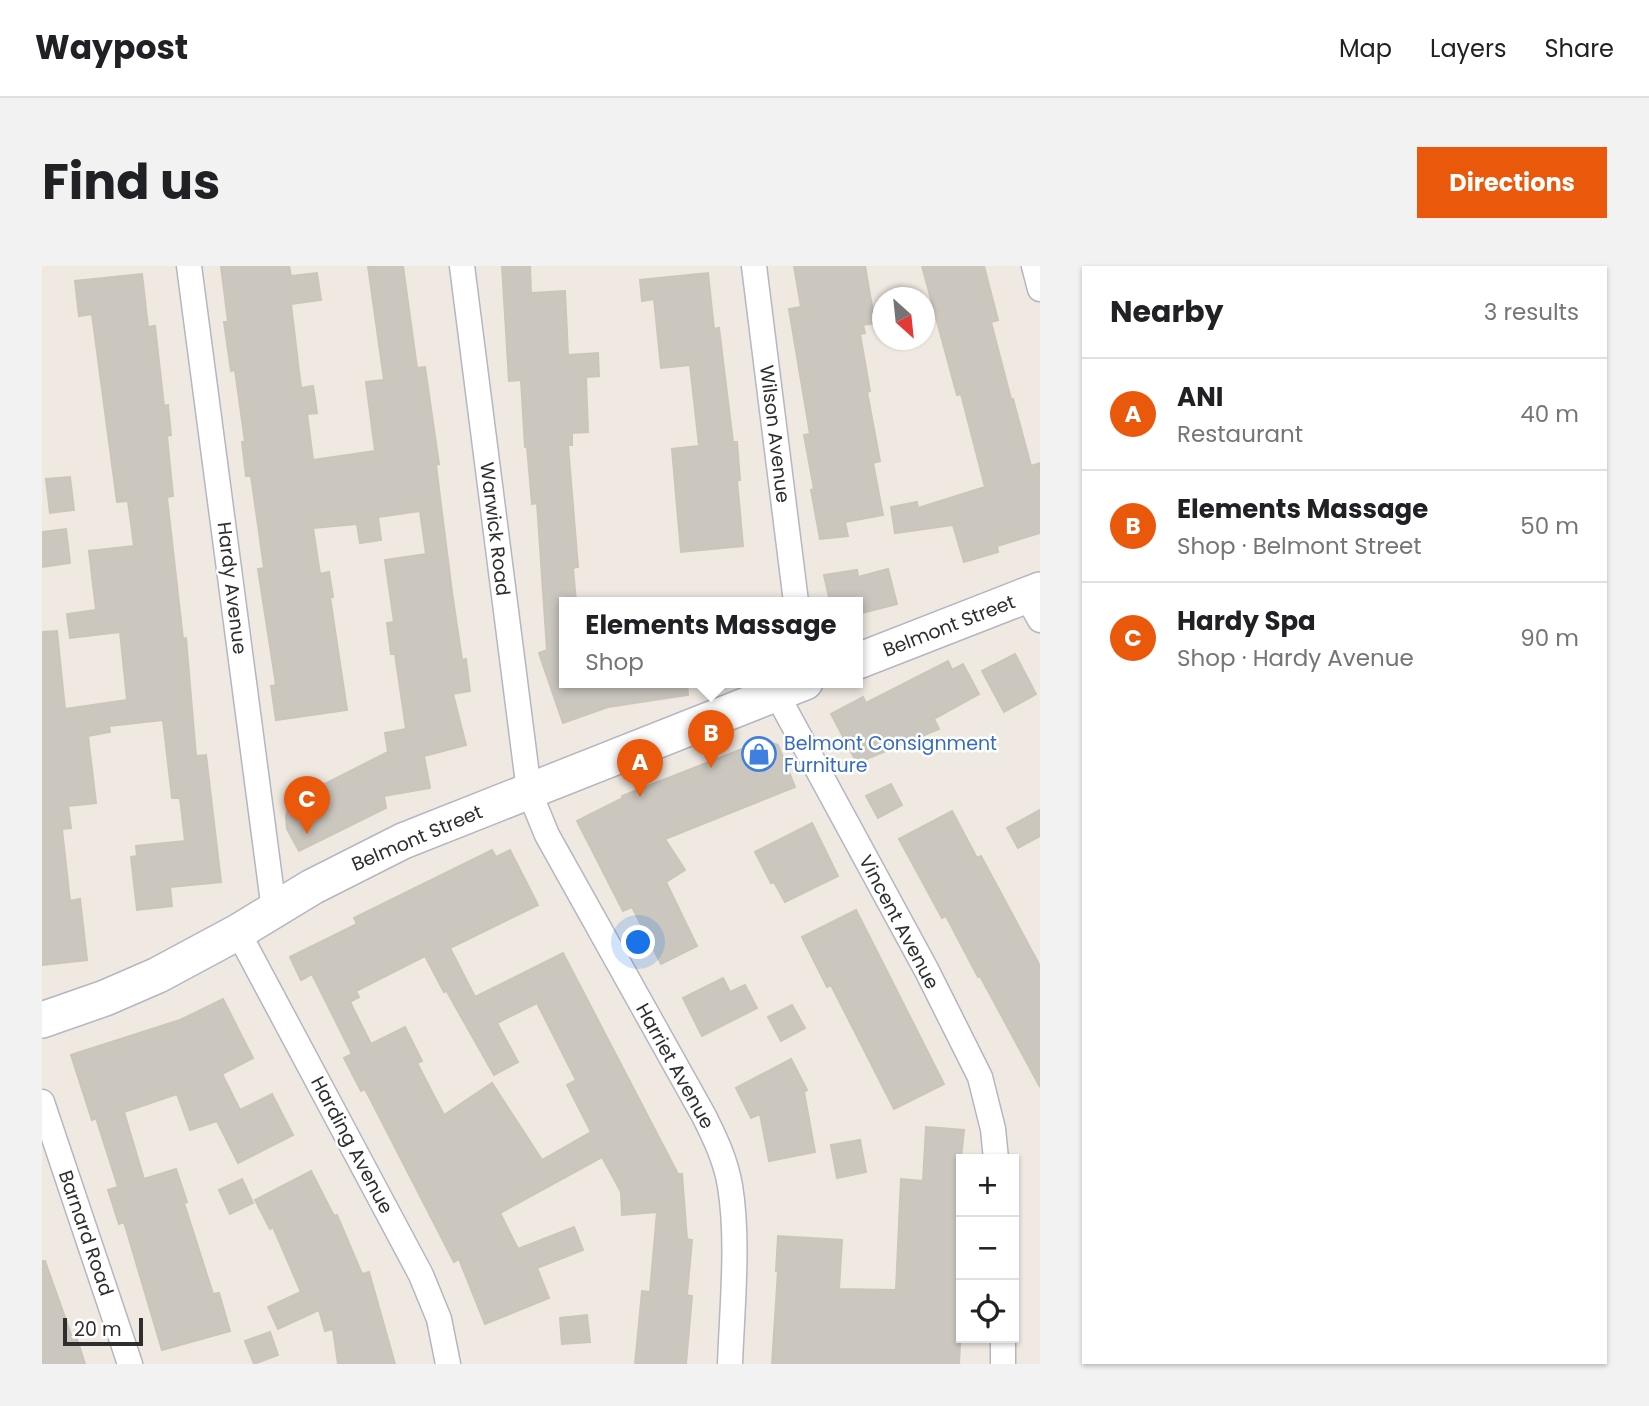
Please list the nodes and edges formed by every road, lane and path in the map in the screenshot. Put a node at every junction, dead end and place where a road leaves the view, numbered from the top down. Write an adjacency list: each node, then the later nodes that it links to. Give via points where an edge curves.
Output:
1 (189, 266): 11 (street, Hardy Avenue)
2 (463, 266): 10 (street, Warwick Road)
3 (754, 266): 6 (street, Wilson Avenue)
4 (1034, 266): 5 (street)
5 (1040, 289)
6 (795, 597)
7 (1035, 602): 8 (main road, Belmont Street)
8 (863, 659)
9 (790, 688): 10 (main road, Belmont Street); 15 (street, Vincent Avenue, via 980,1077)
10 (529, 791): 11 (main road, Belmont Street, via 403,841); 19 (street, Harriet Avenue, via 547,835 720,1149 734,1221)
11 (274, 910): 12 (main road, Belmont Street)
12 (238, 932): 13 (main road, Belmont Street, via 158,975); 18 (street, Harding Avenue, via 421,1275 439,1319)
13 (42, 1020)
14 (42, 1102): 17 (street, Barnard Road)
15 (996, 1154)
16 (1003, 1343): 20 (street)
17 (130, 1364)
18 (449, 1364)
19 (730, 1364)
20 (1003, 1364)

